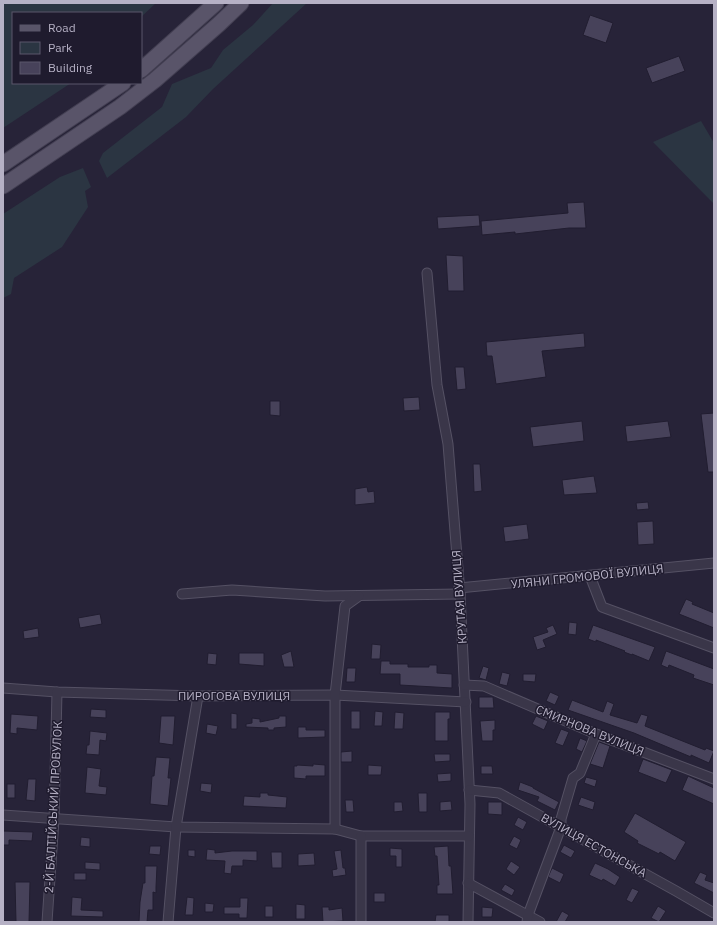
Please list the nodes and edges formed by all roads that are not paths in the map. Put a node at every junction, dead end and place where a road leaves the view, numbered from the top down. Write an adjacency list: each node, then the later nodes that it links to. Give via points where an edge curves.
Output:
1 (216, 3): 3 (main road)
2 (241, 3): 6 (main road, via 126,103)
3 (142, 69)
4 (122, 84): 5 (main road)
5 (3, 164)
6 (3, 186)
7 (427, 273): 10 (street, КРУТАЯ ВУЛИЦЯ, via 437,385 448,444)
8 (714, 563): 9 (street, УЛЯНИ ГРОМОВОЇ ВУЛИЦЯ)
9 (590, 576): 10 (street, УЛЯНИ ГРОМОВОЇ ВУЛИЦЯ); 13 (street, via 602,608)
10 (459, 591): 12 (street, УЛЯНИ ГРОМОВОЇ ВУЛИЦЯ); 14 (street, КРУТАЯ ВУЛИЦЯ)
11 (182, 594): 12 (street, УЛЯНИ ГРОМОВОЇ ВУЛИЦЯ, via 232,590)
12 (359, 596): 17 (street, via 345,606)
13 (714, 648)
14 (464, 685): 19 (street, КРУТАЯ ВУЛИЦЯ); 20 (street, СМИРНОВА ВУЛИЦЯ, via 484,686)
15 (3, 688): 16 (street, ПИРОГОВА ВУЛИЦЯ)
16 (57, 692): 18 (street, ПИРОГОВА ВУЛИЦЯ); 24 (street, 2-Й БАЛТІЙСЬКИЙ ПРОВУЛОК)
17 (335, 695): 18 (street, ПИРОГОВА ВУЛИЦЯ); 19 (street, ПИРОГОВА ВУЛИЦЯ); 27 (street)
18 (198, 696): 25 (street)
19 (466, 702): 22 (street, КРУТАЯ ВУЛИЦЯ)
20 (596, 734): 21 (street, СМИРНОВА ВУЛИЦЯ); 26 (street, via 580,773 573,778)
21 (714, 779)
22 (469, 790): 26 (street, ВУЛИЦЯ ЕСТОНСЬКА, via 499,793); 29 (street, КРУТАЯ ВУЛИЦЯ)
23 (3, 816): 24 (street)
24 (54, 819): 25 (street); 33 (street, 2-Й БАЛТІЙСЬКИЙ ПРОВУЛОК)
25 (176, 827): 27 (street); 34 (street)
26 (561, 827): 31 (street, ВУЛИЦЯ ЕСТОНСЬКА); 32 (street)
27 (335, 830): 28 (street)
28 (361, 836): 29 (street); 35 (street)
29 (469, 836): 30 (street, КРУТАЯ ВУЛИЦЯ)
30 (468, 883): 32 (street); 36 (street, КРУТАЯ ВУЛИЦЯ)
31 (714, 913)
32 (528, 918): 37 (street)
33 (47, 922)
34 (168, 922)
35 (361, 922)
36 (468, 922)
37 (540, 922)

